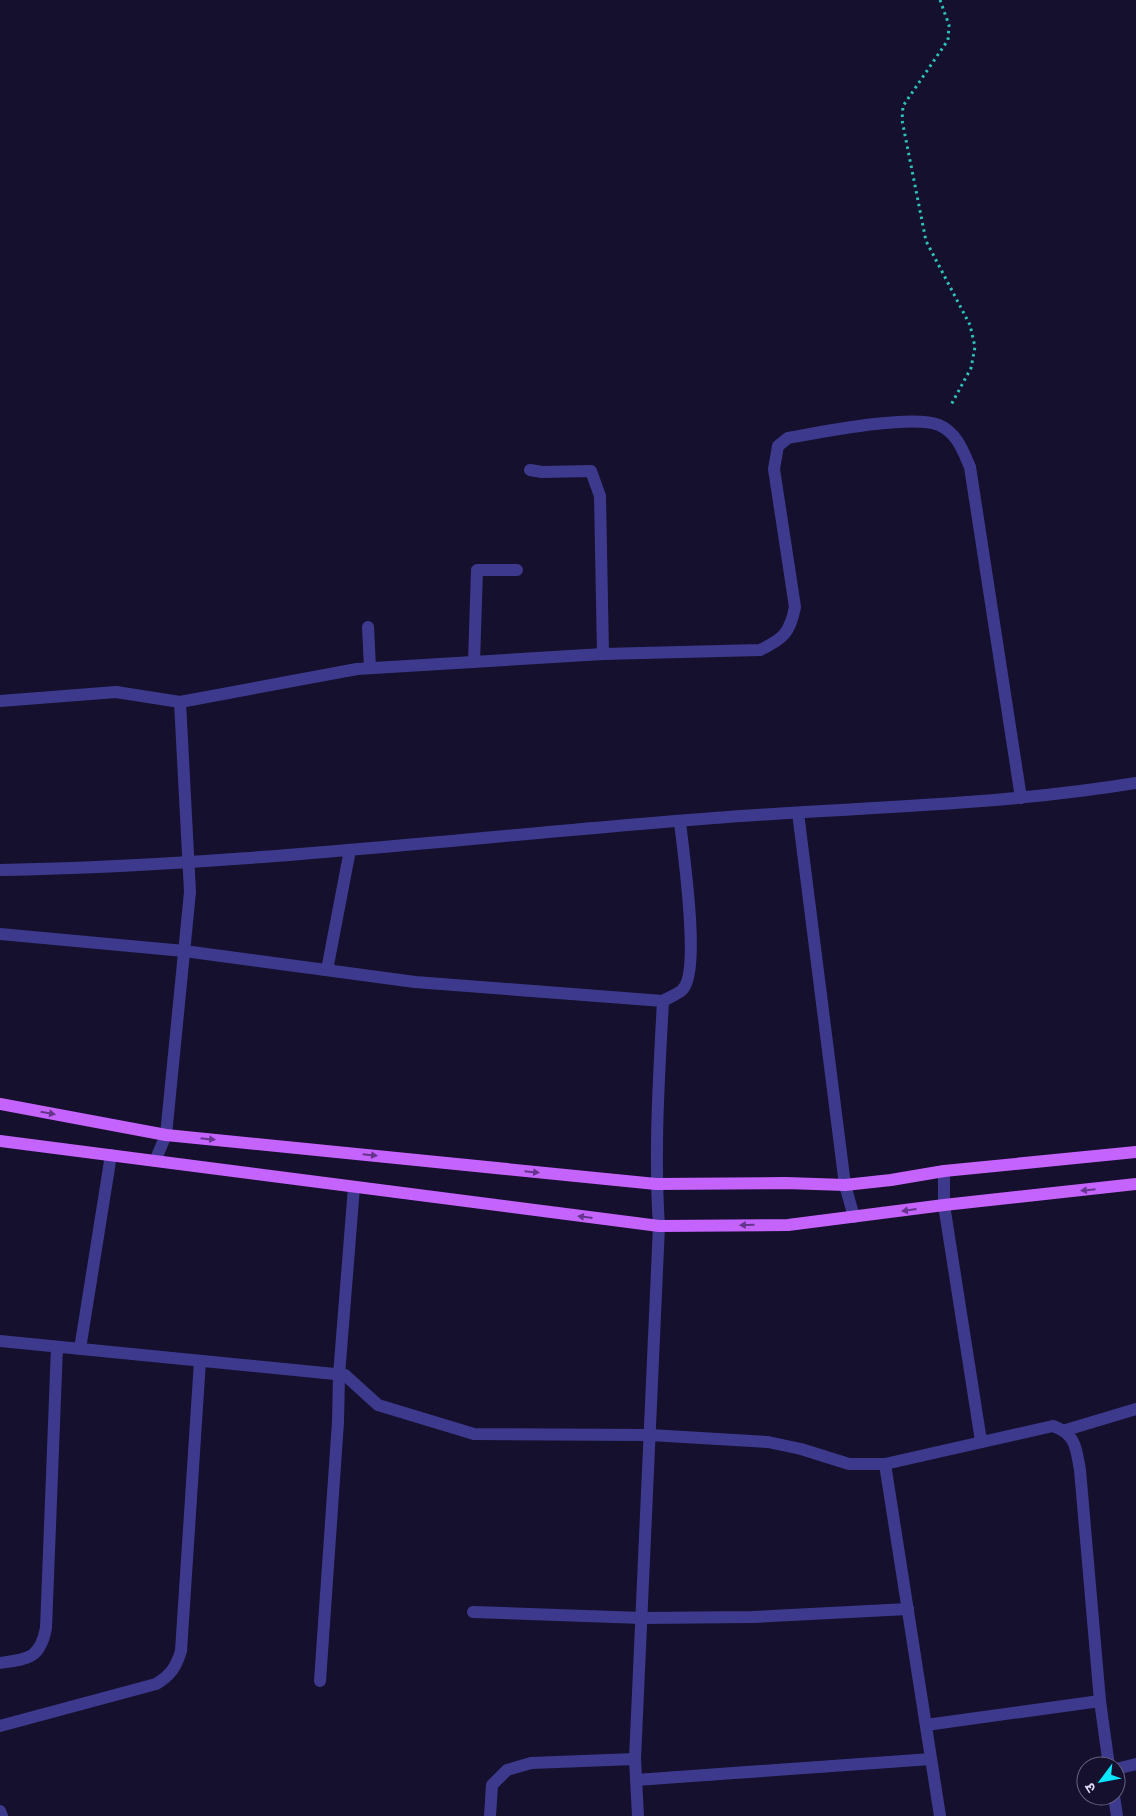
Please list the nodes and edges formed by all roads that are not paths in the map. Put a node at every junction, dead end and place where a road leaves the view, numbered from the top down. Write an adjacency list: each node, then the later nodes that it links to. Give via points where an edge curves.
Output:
1 (530, 470): 4 (street, via 591,471 600,496)
2 (517, 570): 5 (street, via 477,570)
3 (368, 627): 6 (street)
4 (603, 654): 5 (street); 10 (street, via 760,650 781,640 792,623 795,607 774,469 778,446 788,438 914,420 940,426 959,442 970,467)
5 (474, 662): 6 (street)
6 (370, 668): 8 (street)
7 (0, 701): 8 (street, via 116,692)
8 (180, 702): 14 (street)
9 (1136, 783): 10 (street)
10 (1021, 798): 11 (street)
11 (798, 813): 12 (street); 29 (street)
12 (680, 822): 13 (street); 19 (street, via 690,918 691,971 684,989)
13 (350, 850): 14 (street); 18 (street)
14 (188, 863): 15 (street); 17 (street, via 190,892)
15 (0, 870)
16 (0, 934): 17 (street)
17 (184, 951): 18 (street); 21 (street)
18 (328, 970): 19 (street, via 415,982)
19 (663, 1001): 27 (street)
20 (0, 1104): 21 (main road, one-way to 21)
21 (166, 1135): 25 (street); 27 (main road, one-way to 27)
22 (0, 1141): 24 (main road)
23 (1136, 1152): 26 (main road)
24 (110, 1155): 25 (main road); 36 (street)
25 (156, 1161): 30 (main road)
26 (944, 1170): 29 (main road); 31 (street)
27 (656, 1184): 29 (main road, via 786,1182); 33 (street)
28 (1136, 1184): 31 (main road, one-way to 31)
29 (845, 1185): 32 (street)
30 (354, 1187): 33 (main road, one-way to 30); 38 (street)
31 (944, 1205): 32 (main road, one-way to 32); 42 (street)
32 (854, 1217): 33 (main road, one-way to 33, via 788,1225)
33 (659, 1226): 41 (street)
34 (0, 1341): 35 (street)
35 (57, 1347): 36 (street); 47 (street, via 43,1645 36,1654)
36 (80, 1349): 37 (street)
37 (200, 1361): 38 (street); 51 (street, via 181,1652 176,1668 156,1684)
38 (339, 1375): 41 (street, via 345,1375 378,1405 474,1434); 48 (street)
39 (1136, 1409): 40 (street)
40 (1066, 1430): 42 (street, via 1053,1426); 49 (street, via 1076,1446 1080,1470)
41 (650, 1435): 43 (street, via 768,1442 849,1464); 46 (street)
42 (981, 1441): 43 (street)
43 (885, 1464): 44 (street)
44 (908, 1609): 46 (street); 50 (street)
45 (473, 1612): 46 (street)
46 (642, 1618): 53 (street)
47 (0, 1663)
48 (320, 1681)
49 (1100, 1701): 50 (street); 52 (street)
50 (926, 1725): 54 (street)
51 (0, 1726)
52 (1108, 1756)
53 (635, 1759): 55 (street); 58 (street, via 531,1763 507,1770 492,1785)
54 (931, 1759): 55 (street); 60 (street)
55 (636, 1780): 59 (street)
56 (0, 1811): 57 (street)
57 (2, 1816)
58 (490, 1816)
59 (638, 1816)
60 (940, 1816)

